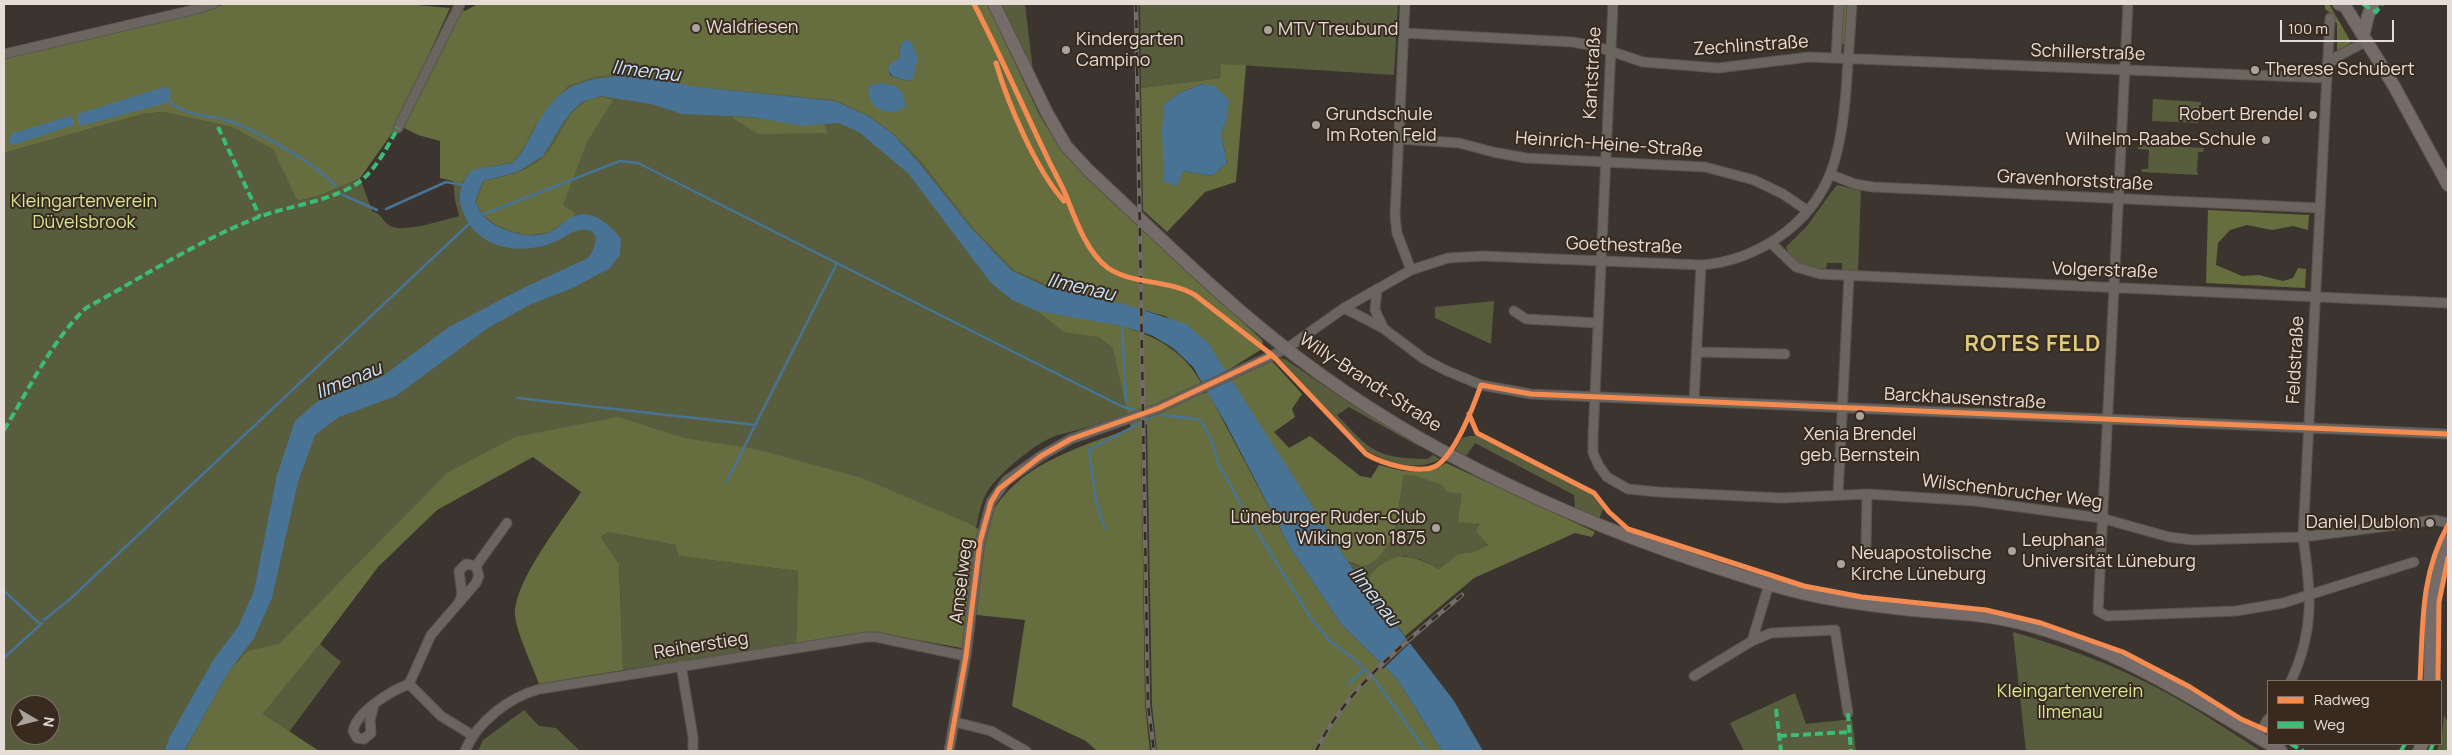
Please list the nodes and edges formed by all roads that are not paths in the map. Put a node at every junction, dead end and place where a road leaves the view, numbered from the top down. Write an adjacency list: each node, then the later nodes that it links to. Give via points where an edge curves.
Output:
1 (213, 4): 15 (street)
2 (460, 4): 21 (street)
3 (994, 4): 42 (main road, Willy-Brandt-Straße, via 1066,146 1135,214)
4 (1405, 4): 12 (street)
5 (1613, 4): 14 (street, Kantstraße)
6 (1839, 4): 16 (street)
7 (1852, 4): 17 (street, Goethestraße)
8 (2128, 4): 19 (street)
9 (2344, 4): 13 (main road)
10 (2373, 4): 13 (main road)
11 (2330, 18): 18 (street, Feldstraße)
12 (1404, 33): 14 (street, Zechlinstraße, via 1572,42); 22 (street)
13 (2365, 39): 18 (street); 25 (main road)
14 (1610, 51): 16 (street, Zechlinstraße, via 1643,62 1718,68 1809,57); 23 (street, Kantstraße)
15 (4, 54)
16 (1836, 58): 17 (street)
17 (1848, 59): 19 (street, Schillerstraße); 24 (street, Goethestraße, via 1842,137)
18 (2327, 66): 20 (street, Feldstraße)
19 (2125, 70): 20 (street, Schillerstraße); 26 (street)
20 (2325, 78): 27 (street, Feldstraße)
21 (398, 128)
22 (1398, 139): 23 (street, Heinrich-Heine-Straße, via 1459,142 1526,158); 32 (street, via 1396,226)
23 (1606, 161): 28 (street, Heinrich-Heine-Straße, via 1690,165 1738,174 1769,186); 30 (street, Kantstraße)
24 (1832, 174): 26 (street, Gravenhorststraße, via 1855,184 1873,187); 28 (street, Goethestraße)
25 (2448, 185)
26 (2118, 199): 27 (street, Gravenhorststraße); 34 (street)
27 (2320, 208): 36 (street, Feldstraße)
28 (1808, 211): 29 (street, Goethestraße)
29 (1771, 243): 31 (street, Goethestraße, via 1728,262); 33 (street, Volgerstraße, via 1788,262 1803,270)
30 (1601, 261): 31 (street, Goethestraße); 32 (street, Goethestraße, via 1465,256); 40 (street, Kantstraße)
31 (1701, 265): 43 (street)
32 (1411, 270): 35 (street, Goethestraße)
33 (1849, 276): 34 (street, Volgerstraße); 47 (street)
34 (2114, 288): 36 (street, Volgerstraße); 48 (street)
35 (1377, 289): 38 (street, Goethestraße); 41 (street, via 1376,310)
36 (2316, 296): 37 (street, Volgerstraße); 49 (street, Feldstraße)
37 (2448, 303)
38 (1344, 308): 41 (street, Barckhausenstraße); 42 (street, Goethestraße)
39 (1514, 311): 40 (street, via 1526,318)
40 (1598, 323): 45 (street, Kantstraße)
41 (1383, 328): 45 (street, Barckhausenstraße, via 1431,363 1481,384 1531,394)
42 (1286, 349): 61 (main road, Willy-Brandt-Straße, via 1432,445 1498,480 1603,528); 65 (street, Amselweg, via 1196,392 1071,439 1006,481 991,502 980,542)
43 (1697, 352): 44 (street); 46 (street)
44 (1785, 354)
45 (1594, 396): 46 (street, Barckhausenstraße); 52 (street, Wilschenbrucher Weg, via 1593,453 1607,477 1628,489 1748,497)
46 (1694, 401): 47 (street, Barckhausenstraße)
47 (1842, 407): 48 (street, Barckhausenstraße); 52 (street)
48 (2107, 419): 49 (street, Barckhausenstraße); 53 (street)
49 (2309, 427): 50 (street, Barckhausenstraße); 56 (street, Feldstraße)
50 (2448, 434)
51 (1867, 494): 52 (street, Wilschenbrucher Weg); 53 (street, Wilschenbrucher Weg, via 1975,501); 58 (street)
52 (1838, 495)
53 (2101, 518): 56 (street, Wilschenbrucher Weg, via 2169,537 2193,540); 62 (street, via 2097,606 2102,614 2236,611 2283,603)
54 (2448, 522): 56 (street, Wilschenbrucher Weg, via 2435,520)
55 (507, 523): 60 (street)
56 (2303, 537): 62 (street, Feldstraße)
57 (2448, 542): 69 (main road, via 2433,591)
58 (1866, 547)
59 (2414, 562): 62 (street)
60 (476, 566): 63 (street, via 479,576 476,583); 63 (street, via 466,564 459,571 462,595)
61 (1768, 584): 64 (street); 76 (main road, Willy-Brandt-Straße, via 1826,599 1990,618 2046,630 2144,670)
62 (2310, 594): 68 (street, Feldstraße, via 2306,640)
63 (459, 602): 70 (street, via 431,635)
64 (1752, 641): 67 (street); 72 (street, via 1771,633 1834,630)
65 (966, 656): 66 (street, Reiherstieg, via 866,637); 74 (street, Amselweg)
66 (681, 665): 75 (street, Reiherstieg, via 529,692 482,723); 79 (street, via 694,737)
67 (1694, 676)
68 (2291, 680)
69 (2430, 680)
70 (409, 684): 71 (street); 75 (street, via 440,716)
71 (374, 704)
72 (1848, 713)
73 (2267, 721): 76 (street)
74 (955, 722): 80 (street, Amselweg); 81 (street, via 990,731)
75 (472, 735): 78 (street, Reiherstieg)
76 (2258, 737): 77 (main road, Willy-Brandt-Straße)
77 (2267, 742)
78 (465, 751)
79 (692, 751)
80 (949, 751)
81 (1026, 751)

